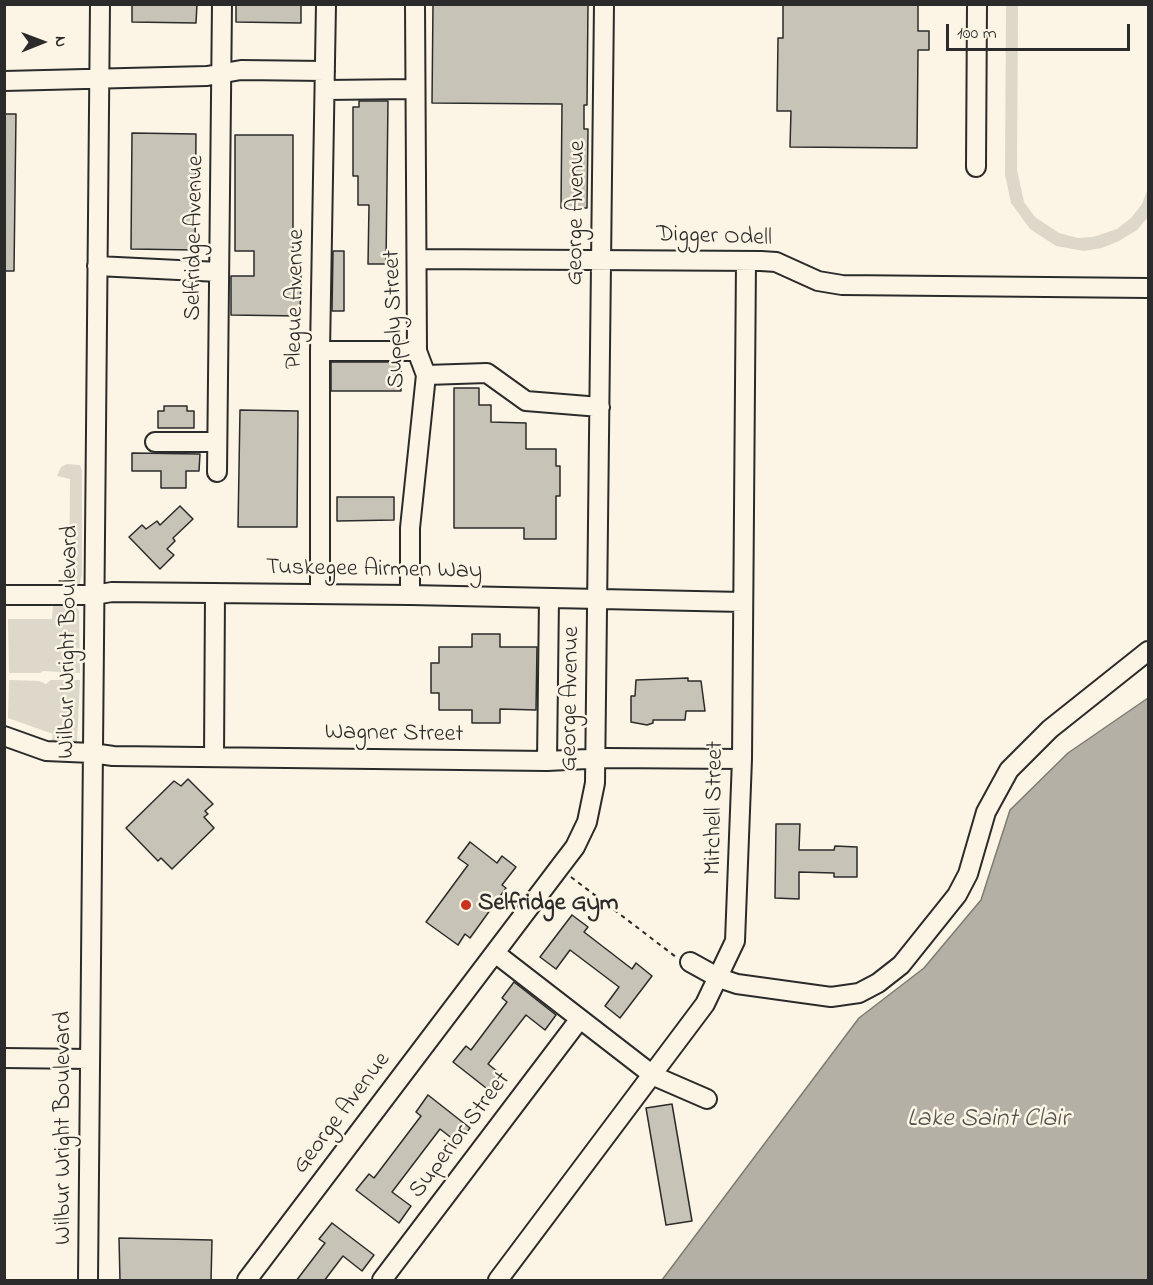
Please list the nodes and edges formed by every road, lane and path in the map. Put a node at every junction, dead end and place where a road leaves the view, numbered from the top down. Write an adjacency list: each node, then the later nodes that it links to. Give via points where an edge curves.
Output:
1 (100, 4): 9 (street, Wilbur Wright Boulevard)
2 (222, 4): 8 (street, Selfridge Avenue)
3 (326, 4): 7 (street, Plegue Avenue)
4 (415, 4): 11 (street, Supply Street)
5 (604, 4): 15 (street, George Avenue)
6 (977, 4): 13 (street)
7 (325, 70): 8 (street); 12 (street, Plegue Avenue)
8 (222, 73): 9 (street); 18 (street, Selfridge Avenue)
9 (99, 80): 10 (street); 17 (street, Wilbur Wright Boulevard)
10 (6, 82)
11 (415, 89): 12 (street); 14 (street, Supply Street)
12 (325, 90): 20 (street, Plegue Avenue)
13 (976, 167)
14 (418, 259): 15 (street, Digger Odell); 21 (street, Supply Street)
15 (601, 260): 16 (street, Digger Odell); 23 (street, George Avenue)
16 (746, 261): 19 (street, Digger Odell, via 776,262 818,281 842,285); 34 (street, Mitchell Street)
17 (97, 266): 18 (street); 30 (street, Wilbur Wright Boulevard)
18 (219, 272): 25 (street, Selfridge Avenue)
19 (1149, 288)
20 (320, 351): 21 (street); 28 (street, Plegue Avenue)
21 (417, 351): 22 (street, Supply Street)
22 (426, 375): 23 (street, via 487,373 526,401); 31 (street, Supply Street, via 410,528)
23 (600, 407): 33 (street, George Avenue)
24 (155, 442): 25 (street)
25 (217, 442): 26 (street, Selfridge Avenue)
26 (217, 472)
27 (215, 593): 28 (street, Tuskegee Airmen Way); 30 (street, Tuskegee Airmen Way); 38 (street)
28 (320, 594): 31 (street, Tuskegee Airmen Way)
29 (4, 595): 30 (street, Tuskegee Airmen Way)
30 (94, 595): 37 (street, Wilbur Wright Boulevard)
31 (410, 595): 32 (street, Tuskegee Airmen Way)
32 (549, 598): 33 (street, Tuskegee Airmen Way); 41 (street)
33 (597, 599): 34 (street, Tuskegee Airmen Way); 40 (street, George Avenue)
34 (742, 603): 39 (street, Mitchell Street)
35 (1149, 651): 45 (street, via 1050,729 1009,770 986,812 968,874 948,908 890,975 845,997 754,988)
36 (4, 736): 37 (street, Wagner Street, via 46,751)
37 (93, 753): 38 (street, Wagner Street); 48 (street, Wilbur Wright Boulevard)
38 (214, 757): 41 (street, Wagner Street)
39 (742, 759): 40 (street, Wagner Street); 45 (street, Mitchell Street, via 737,934)
40 (595, 760): 41 (street, Wagner Street); 43 (street, George Avenue, via 592,804 581,836)
41 (547, 761)
42 (567, 874): 44 (path)
43 (495, 953): 46 (street); 52 (street, George Avenue)
44 (683, 959): 45 (street)
45 (719, 978): 49 (street, Mitchell Street)
46 (579, 1020): 49 (street); 53 (street, Superior Street)
47 (4, 1058): 48 (street)
48 (90, 1059): 51 (street, Wilbur Wright Boulevard)
49 (654, 1076): 50 (street); 54 (street, Mitchell Street)
50 (707, 1099)
51 (88, 1281)
52 (247, 1281)
53 (382, 1281)
54 (498, 1281)

